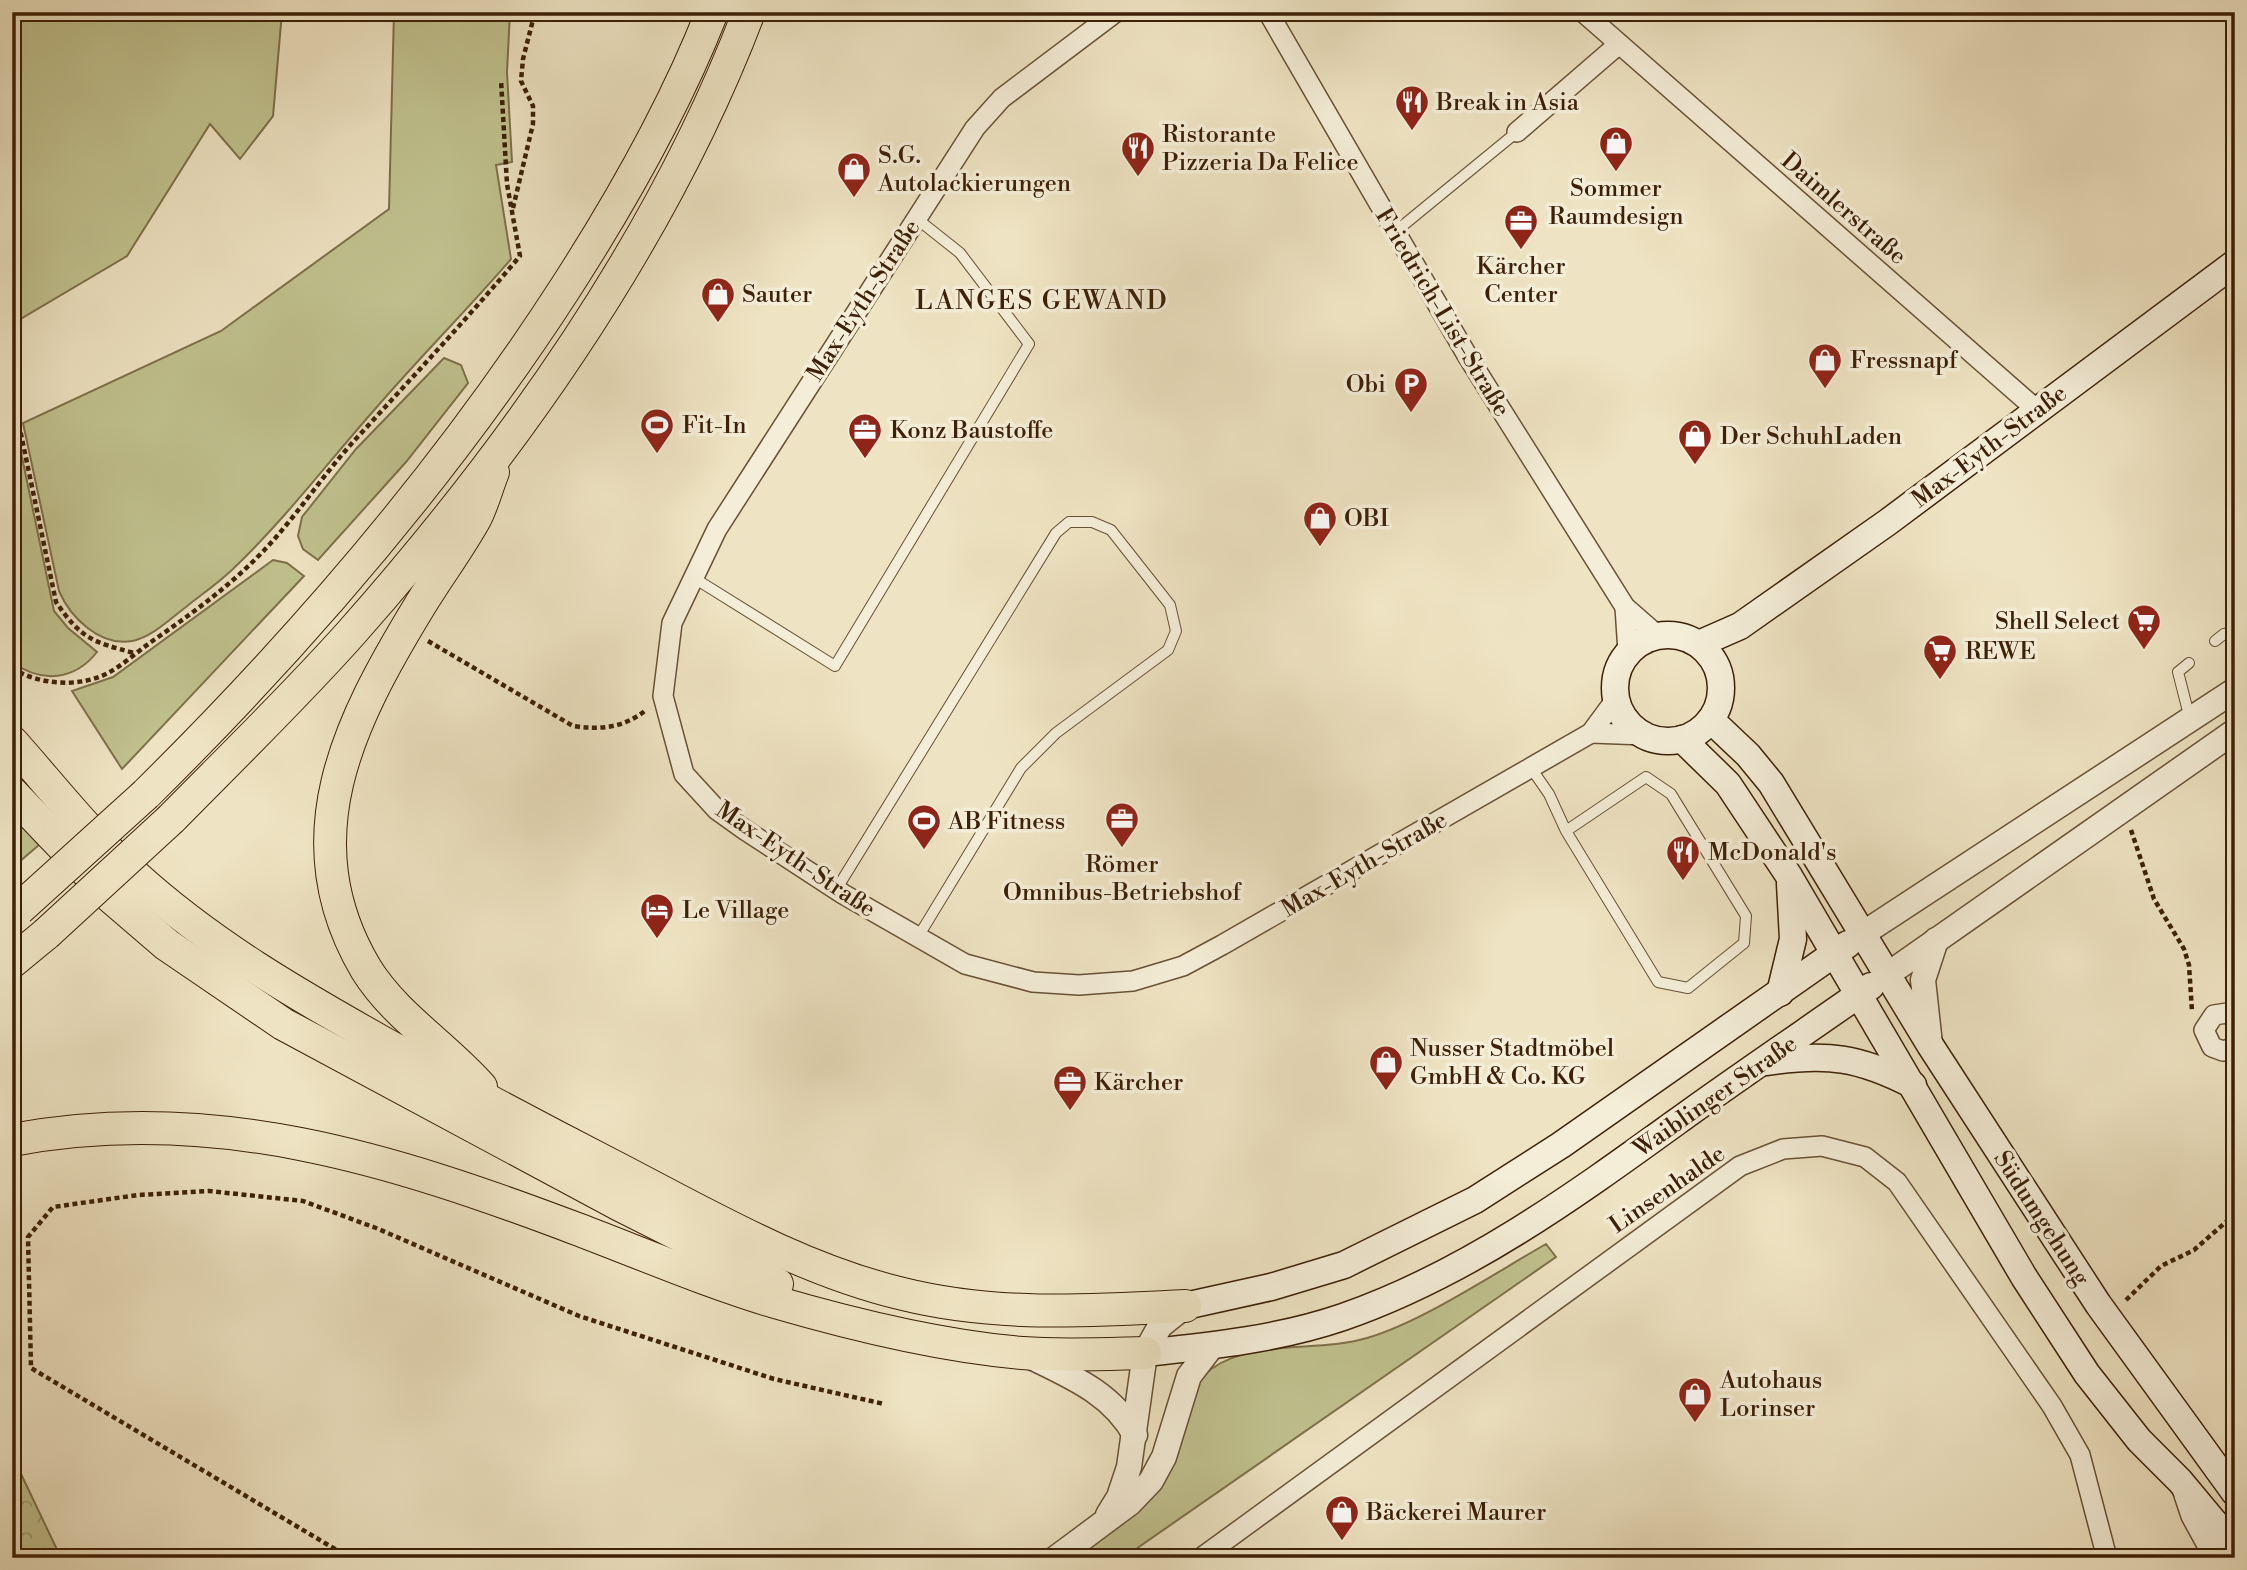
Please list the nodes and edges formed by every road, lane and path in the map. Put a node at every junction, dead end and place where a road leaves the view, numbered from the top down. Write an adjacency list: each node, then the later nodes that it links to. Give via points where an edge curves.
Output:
1 (535, 12): 10 (path, via 521,80 533,106 533,124)
2 (712, 12): 46 (highway, bridge, via 615,207 471,425 323,610 238,703 146,794)
3 (750, 12): 16 (highway, via 669,189 575,342)
4 (1116, 12): 11 (street, Max-Eyth-Straße, via 1002,98 975,128)
5 (1268, 12): 12 (street, Friedrich-List-Straße)
6 (1583, 12): 7 (street, Daimlerstraße)
7 (1619, 44): 9 (street); 15 (street, Daimlerstraße)
8 (501, 80): 10 (path)
9 (1517, 132): 12 (lane)
10 (512, 212): 25 (path, via 520,256 449,340 351,444 235,580)
11 (915, 218): 17 (street, Max-Eyth-Straße, via 718,529); 17 (lane, via 960,253 1029,344 835,666)
12 (1395, 232): 18 (street, Friedrich-List-Straße)
13 (2235, 263): 15 (main road, Max-Eyth-Straße)
14 (12, 391): 25 (path, via 56,602 76,629 102,647)
15 (2037, 410): 19 (main road, Max-Eyth-Straße)
16 (503, 445): 51 (highway, bridge, via 351,633 171,820); 61 (highway, via 477,515 361,708 333,798 330,838 338,903 367,970 390,1001 458,1061)
17 (694, 578): 31 (street, Max-Eyth-Straße, via 672,623)
18 (1625, 607): 21 (street, Friedrich-List-Straße); 26 (street, Friedrich-List-Straße)
19 (1740, 626): 24 (main road, Max-Eyth-Straße); 29 (main road)
20 (2235, 632): 23 (lane)
21 (1657, 635): 24 (main road, via 1674,635); 26 (main road)
22 (425, 639): 31 (path, via 573,726 615,727 636,718)
23 (2216, 641)
24 (1699, 644): 29 (main road, via 1717,665)
25 (135, 653): 28 (path, via 108,674 80,682 50,682)
26 (1628, 653): 32 (main road, Friedrich-List-Straße, via 1615,680)
27 (2189, 663): 33 (lane, via 2178,672)
28 (12, 667)
29 (1721, 685): 34 (main road)
30 (2235, 690): 33 (street, Waiblinger Straße)
31 (663, 696): 45 (street, Max-Eyth-Straße, via 684,774 717,810)
32 (1616, 699): 36 (street, Max-Eyth-Straße); 37 (main road, via 1629,724)
33 (2190, 719): 47 (street, Waiblinger Straße)
34 (1711, 720): 38 (main road); 47 (main road, via 1771,783)
35 (2235, 731): 49 (street, Waiblinger Straße)
36 (1591, 733): 37 (street); 40 (street, Max-Eyth-Straße)
37 (1645, 735): 38 (main road, via 1664,742)
38 (1682, 739): 44 (main road, via 1728,784)
39 (12, 742): 61 (highway, via 134,876 206,934 282,986)
40 (1531, 768): 43 (lane); 48 (street, Max-Eyth-Straße, via 1223,945 1183,966 1133,981 1033,982 965,964)
41 (12, 793): 66 (highway, via 120,905 167,945 283,1024 618,1205)
42 (2130, 828): 56 (path, via 2154,899 2184,949 2192,1021)
43 (1566, 831): 43 (lane, via 1658,982 1688,988 1744,943 1746,916 1671,794 1646,777)
44 (1789, 876): 50 (main road); 53 (main road, via 1793,939)
45 (836, 890): 48 (street, Max-Eyth-Straße); 48 (lane, via 1056,533 1069,522 1092,522 1111,530 1170,605 1176,631 1168,650 1056,733 1021,768)
46 (14, 911)
47 (1864, 933): 50 (main road, Waiblinger Straße); 52 (main road, Südumgehung)
48 (918, 937)
49 (1936, 939): 52 (street, Waiblinger Straße); 57 (street, via 1923,981)
50 (1835, 953): 53 (main road, Waiblinger Straße); 54 (main road, Südumgehung)
51 (12, 962)
52 (1887, 975): 54 (main road, Waiblinger Straße); 57 (main road, Südumgehung)
53 (1780, 993): 64 (main road, Waiblinger Straße, via 1561,1145 1426,1226 1344,1265)
54 (1858, 995): 59 (main road, Waiblinger Straße); 60 (main road, Südumgehung)
55 (2235, 1017): 56 (street, via 2214,1015)
56 (2204, 1030): 58 (street, via 2211,1047 2223,1051)
57 (1930, 1045): 65 (main road, Südumgehung)
58 (2235, 1047)
59 (1758, 1063): 60 (main road, via 1849,1058); 67 (main road, Waiblinger Straße, via 1532,1223 1454,1268 1342,1317 1273,1336)
60 (1913, 1084): 72 (main road, Südumgehung, via 2024,1277 2087,1374 2139,1440)
61 (498, 1107): 64 (highway, via 786,1252 901,1294 1010,1311)
62 (12, 1140): 66 (highway, via 109,1127 183,1128 243,1132 316,1146 484,1195 702,1277)
63 (2235, 1214): 65 (path, via 2194,1250 2161,1266)
64 (1185, 1306): 69 (street, via 1160,1326)
65 (2107, 1318): 73 (main road, Südumgehung)
66 (845, 1320): 68 (highway, via 946,1343)
67 (1212, 1346): 69 (main road, Waiblinger Straße); 74 (street, via 1189,1376 1164,1457 1151,1481 1130,1503)
68 (1022, 1353): 69 (highway); 71 (street, via 1089,1385 1126,1419)
69 (1145, 1353): 71 (street)
70 (884, 1404): 76 (path, via 774,1379 579,1317 303,1201 209,1191 53,1207 28,1237 31,1368)
71 (1135, 1435): 74 (street, via 1119,1497)
72 (2180, 1481): 75 (main road, Südumgehung); 80 (street, Südumgehung, via 2191,1516)
73 (2235, 1493)
74 (1107, 1517): 77 (street)
75 (2235, 1547)
76 (350, 1558)
77 (1056, 1558)
78 (1201, 1558): 79 (street, Linsenhalde, via 1740,1166 1783,1149 1822,1146 1865,1157 1897,1182 2020,1357 2080,1455)
79 (2107, 1558)
80 (2214, 1558)

